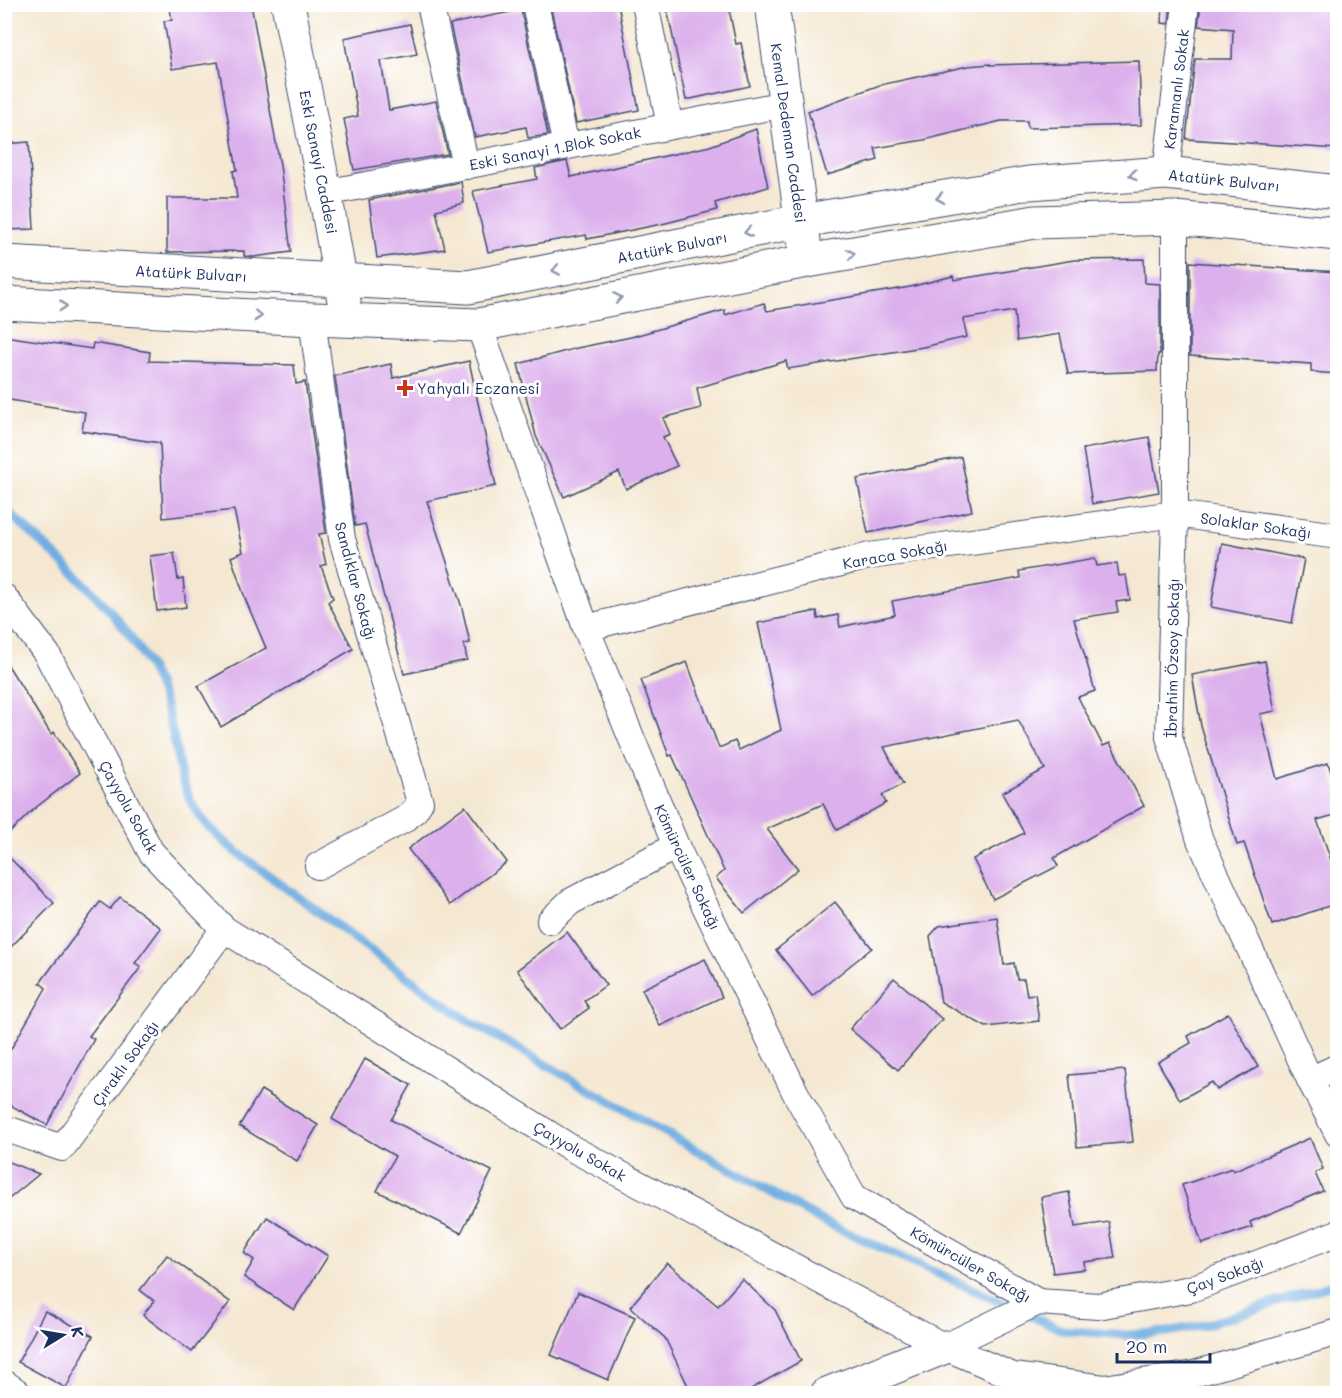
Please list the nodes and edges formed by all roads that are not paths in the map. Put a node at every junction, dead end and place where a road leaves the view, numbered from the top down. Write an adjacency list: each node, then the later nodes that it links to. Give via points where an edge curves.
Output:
1 (430, 4): 10 (street)
2 (535, 4): 9 (street)
3 (645, 4): 8 (street)
4 (772, 4): 7 (main road, Kemal Dedeman Caddesi)
5 (1186, 4): 11 (street, Karamanlı Sokak)
6 (295, 6): 13 (main road, Eski Sanayi Caddesi)
7 (785, 104): 8 (street, Eski Sanayi 1.Blok Sokak); 15 (main road, Kemal Dedeman Caddesi)
8 (670, 126): 9 (street, Eski Sanayi 1.Blok Sokak)
9 (566, 146): 10 (street, Eski Sanayi 1.Blok Sokak)
10 (466, 166): 13 (street, Eski Sanayi 1.Blok Sokak)
11 (1166, 173): 12 (main road, Atatürk Bulvarı); 15 (main road, Atatürk Bulvarı, one-way to 15, via 1029,183)
12 (1338, 192)
13 (325, 193): 19 (main road, Eski Sanayi Caddesi)
14 (1175, 218): 16 (main road); 17 (main road, one-way to 14, via 1035,222); 24 (street, İbrahim Özsoy Sokağı)
15 (801, 221): 17 (main road, Kemal Dedeman Caddesi); 19 (main road, Atatürk Bulvarı, one-way to 19, via 468,287)
16 (1338, 234)
17 (807, 261): 23 (main road, one-way to 17)
18 (4, 262): 19 (main road, Atatürk Bulvarı)
19 (341, 282): 22 (main road, Eski Sanayi Caddesi)
20 (4, 303): 21 (main road, one-way to 21)
21 (312, 319): 22 (main road); 29 (street, Sandıklar Sokağı, via 342,539 420,802 405,819)
22 (347, 320): 23 (main road)
23 (479, 325): 27 (street, Kömürcüler Sokağı)
24 (1175, 514): 25 (street, Solaklar Sokağı); 27 (street, Karaca Sokağı, via 868,556); 33 (street, İbrahim Özsoy Sokağı, via 1169,737 1200,840)
25 (1338, 536)
26 (4, 597): 31 (street, Çayyolu Sokak, via 47,654 152,852)
27 (586, 628): 28 (street, Kömürcüler Sokağı)
28 (676, 846): 30 (street, via 570,902); 37 (street, Kömürcüler Sokağı, via 796,1094 854,1197)
29 (318, 866)
30 (550, 921)
31 (224, 929): 34 (street, Çıraklı Sokağı, via 62,1149); 39 (street, Çayyolu Sokak, via 571,1148)
32 (1338, 1067): 33 (street)
33 (1310, 1080): 35 (street, İbrahim Özsoy Sokağı)
34 (4, 1128)
35 (1338, 1134)
36 (1338, 1233): 37 (street, Çay Sokağı, via 1191,1289 1098,1306)
37 (1038, 1302): 39 (street)
38 (1338, 1332): 39 (street, Çayyolu Sokak, via 1194,1374 1104,1388 1013,1376)
39 (945, 1347): 42 (main road)
40 (4, 1387): 41 (main road)
41 (14, 1394)
42 (827, 1394)

